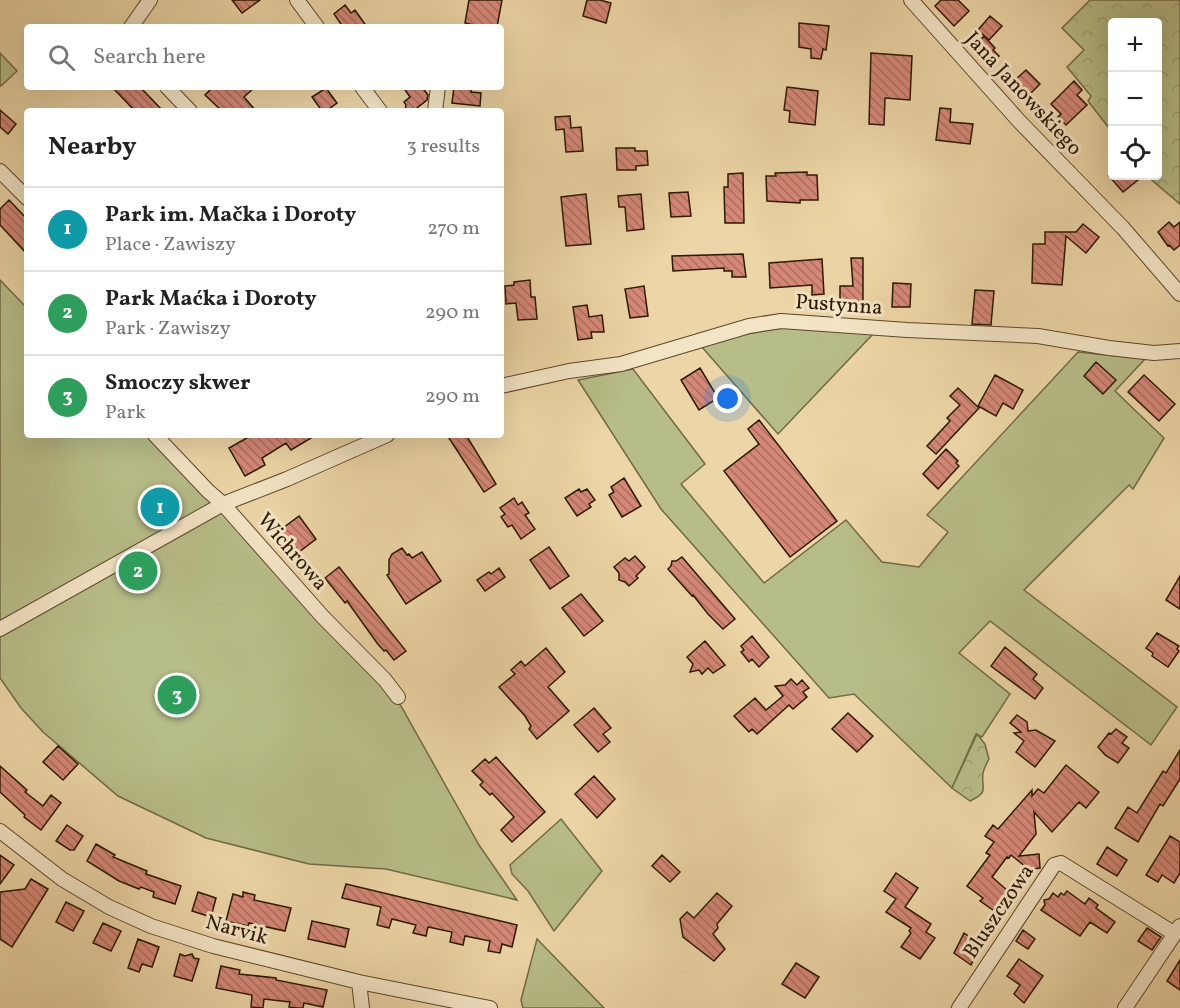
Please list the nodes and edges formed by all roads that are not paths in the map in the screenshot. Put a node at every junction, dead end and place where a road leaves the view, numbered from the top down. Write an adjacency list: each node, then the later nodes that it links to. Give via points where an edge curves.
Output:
1 (150, 0): 4 (street)
2 (297, 0): 5 (street)
3 (911, 0): 14 (street, Jana Janowskiego)
4 (133, 24)
5 (315, 24)
6 (170, 90): 9 (street)
7 (364, 90): 10 (street)
8 (438, 90): 11 (street)
9 (187, 108)
10 (378, 108)
11 (435, 108)
12 (0, 171): 13 (street)
13 (24, 195)
14 (1180, 294)
15 (1180, 351): 16 (street, Pustynna, via 1109,348 1038,336 781,321 750,326 621,364)
16 (504, 385)
17 (158, 438): 19 (street, Wichrowa)
18 (380, 438): 19 (street)
19 (223, 504): 20 (street); 21 (street, Wichrowa)
20 (0, 629)
21 (398, 697)
22 (0, 831): 24 (street, Narvik, via 62,879 151,926 213,946)
23 (1178, 930): 27 (street, Bluszczowa, via 1061,863 1054,865); 28 (street, Bluszczowa)
24 (359, 982): 25 (street); 26 (street, Narvik)
25 (362, 1008)
26 (490, 1008)
27 (959, 1008)
28 (1125, 1008)

